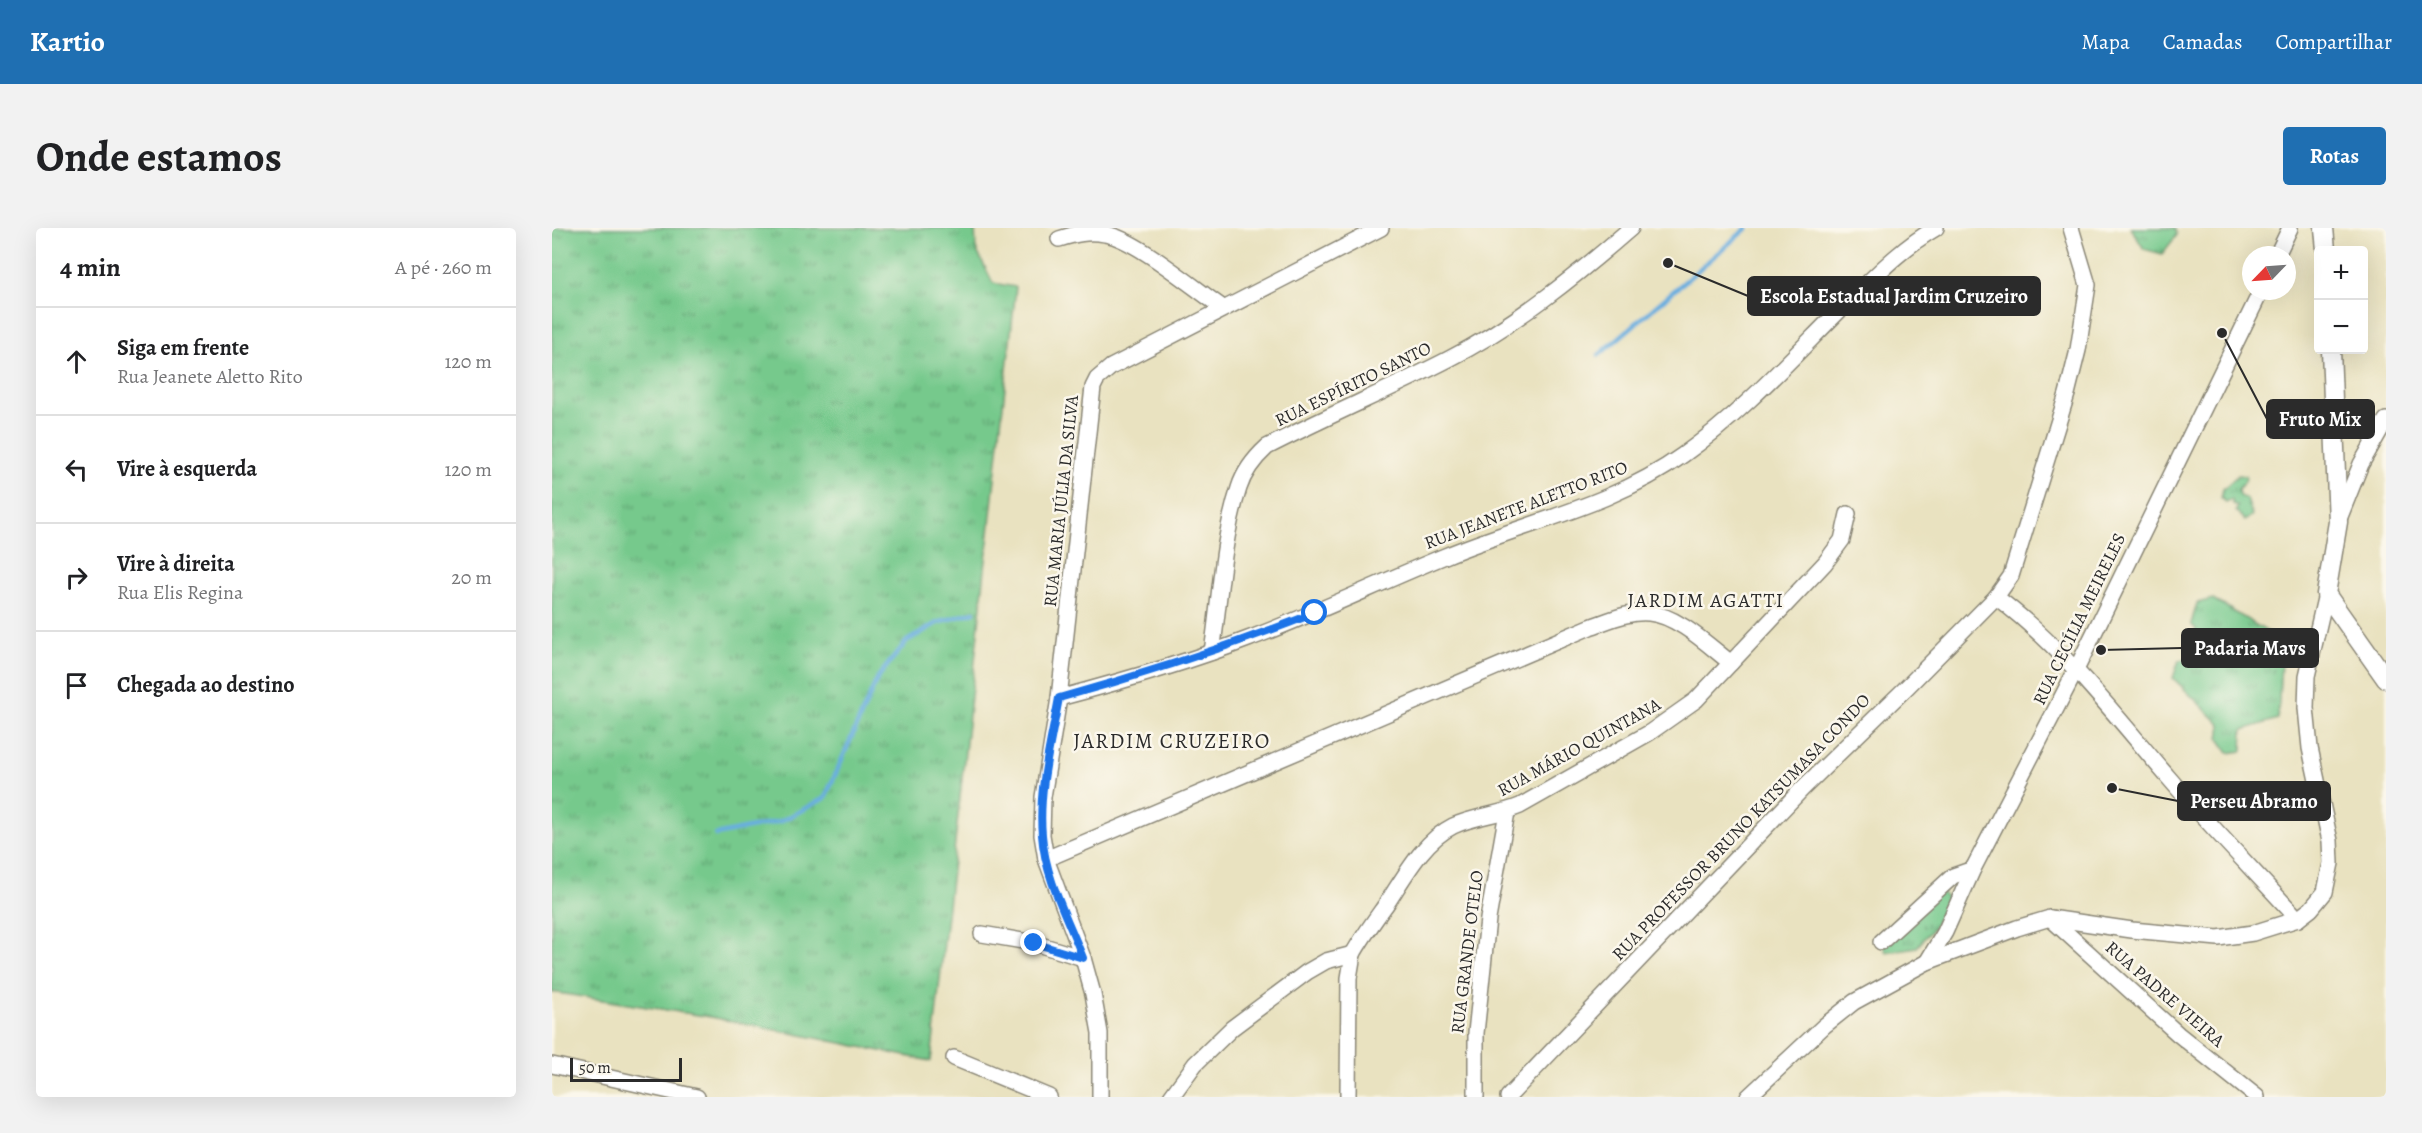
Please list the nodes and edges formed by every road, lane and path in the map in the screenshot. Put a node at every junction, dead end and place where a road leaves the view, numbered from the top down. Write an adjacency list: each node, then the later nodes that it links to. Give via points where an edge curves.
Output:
1 (1381, 228): 11 (street, RUA MARIA JÚLIA DA SILVA)
2 (1631, 228): 18 (street, RUA ESPÍRITO SANTO, via 1589,265 1480,340 1276,442 1254,459 1239,487)
3 (1935, 228): 18 (street, RUA JEANETE ALETTO RITO, via 1887,265 1724,423 1644,480 1446,555 1315,613)
4 (2071, 228): 17 (street, RUA PROFESSOR BRUNO KATSUMASA CONDO, via 2088,285 2078,350 2025,536 2011,576)
5 (2290, 228): 8 (street)
6 (2324, 228): 9 (street)
7 (1059, 239): 11 (street, via 1086,232 1108,234 1154,259)
8 (2281, 246)
9 (2326, 246)
10 (2257, 300): 20 (street, RUA CECÍLIA MEIRELES)
11 (1223, 308): 22 (street, RUA MARIA JÚLIA DA SILVA, via 1111,367 1096,379)
12 (2331, 354): 15 (street)
13 (2386, 420): 15 (street, via 2361,464)
14 (1848, 514): 19 (street, RUA MÁRIO QUINTANA, via 1842,540 1825,563)
15 (2338, 522): 16 (street)
16 (2326, 594): 21 (street); 27 (street, via 2307,676 2306,708 2331,863 2325,892)
17 (1996, 597): 20 (street); 35 (street, RUA PROFESSOR BRUNO KATSUMASA CONDO, via 1788,804)
18 (1212, 652): 22 (street, RUA JEANETE ALETTO RITO)
19 (1731, 663): 23 (street, RUA MÁRIO QUINTANA, via 1678,714); 24 (street, via 1661,615 1647,612 1624,616)
20 (2076, 670): 25 (street, RUA CECÍLIA MEIRELES); 27 (street, via 2177,788)
21 (2386, 679)
22 (1059, 698): 24 (street, via 1043,797)
23 (1507, 812): 30 (street, RUA MÁRIO QUINTANA, via 1454,826 1434,840 1412,865); 42 (street, RUA GRANDE OTELO, via 1488,919 1478,1010)
24 (1046, 859): 31 (street)
25 (1973, 869): 29 (street, via 1953,876); 32 (street, RUA CECÍLIA MEIRELES)
26 (2050, 918): 27 (street, via 2218,938 2253,933); 32 (street); 44 (street, RUA PADRE VIEIRA, via 2178,1034)
27 (2298, 919)
28 (982, 934): 31 (street, via 1017,939)
29 (1881, 942)
30 (1353, 954): 40 (street, via 1326,961 1307,972 1232,1028 1195,1064); 41 (street, via 1349,978)
31 (1083, 958): 39 (street, via 1100,1033)
32 (1927, 962): 43 (street, via 1847,1008)
33 (954, 1058): 38 (street)
34 (552, 1065): 36 (street)
35 (1513, 1092)
36 (661, 1093): 37 (street)
37 (697, 1097)
38 (1049, 1097)
39 (1100, 1097)
40 (1171, 1097)
41 (1348, 1097)
42 (1476, 1097)
43 (1748, 1097)
44 (2257, 1097)

